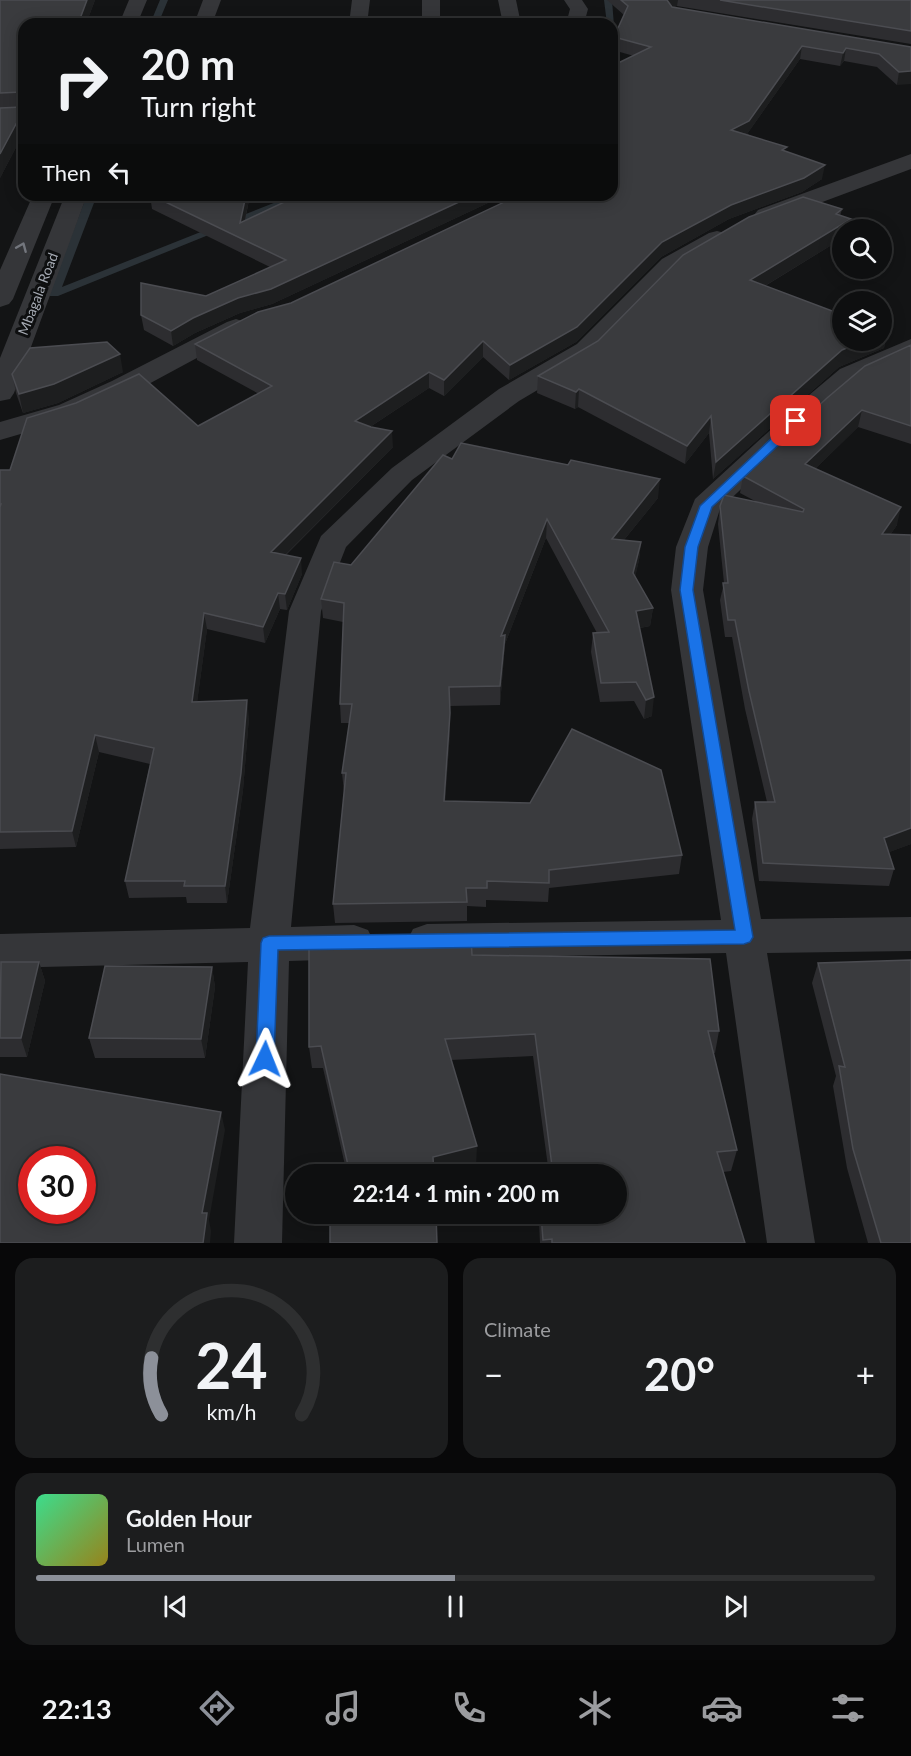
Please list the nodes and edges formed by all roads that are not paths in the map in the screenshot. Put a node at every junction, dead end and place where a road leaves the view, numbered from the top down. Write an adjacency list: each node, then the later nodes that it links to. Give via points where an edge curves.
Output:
1 (138, 0): 7 (street)
2 (212, 0): 8 (street)
3 (361, 0): 9 (street)
4 (431, 0): 10 (street)
5 (507, 0): 11 (street)
6 (573, 0): 12 (street, via 579,9)
7 (130, 18)
8 (205, 18)
9 (359, 18)
10 (431, 18)
11 (511, 18)
12 (577, 18)
13 (911, 161): 23 (street, via 738,226 671,264 586,350 509,395 402,474 333,543 305,611)
14 (41, 201): 16 (street, Mbagala Road, one-way to 14)
15 (74, 201): 19 (street, Mbagala Road)
16 (0, 299)
17 (261, 317): 20 (street, via 205,341 162,367 80,406)
18 (911, 347): 22 (street, via 850,375 812,407 706,506 692,547 687,590)
19 (0, 393)
20 (0, 431)
21 (911, 934): 22 (street)
22 (744, 937): 23 (street); 26 (street)
23 (269, 943): 24 (street); 25 (street)
24 (0, 951)
25 (258, 1243)
26 (791, 1243)

